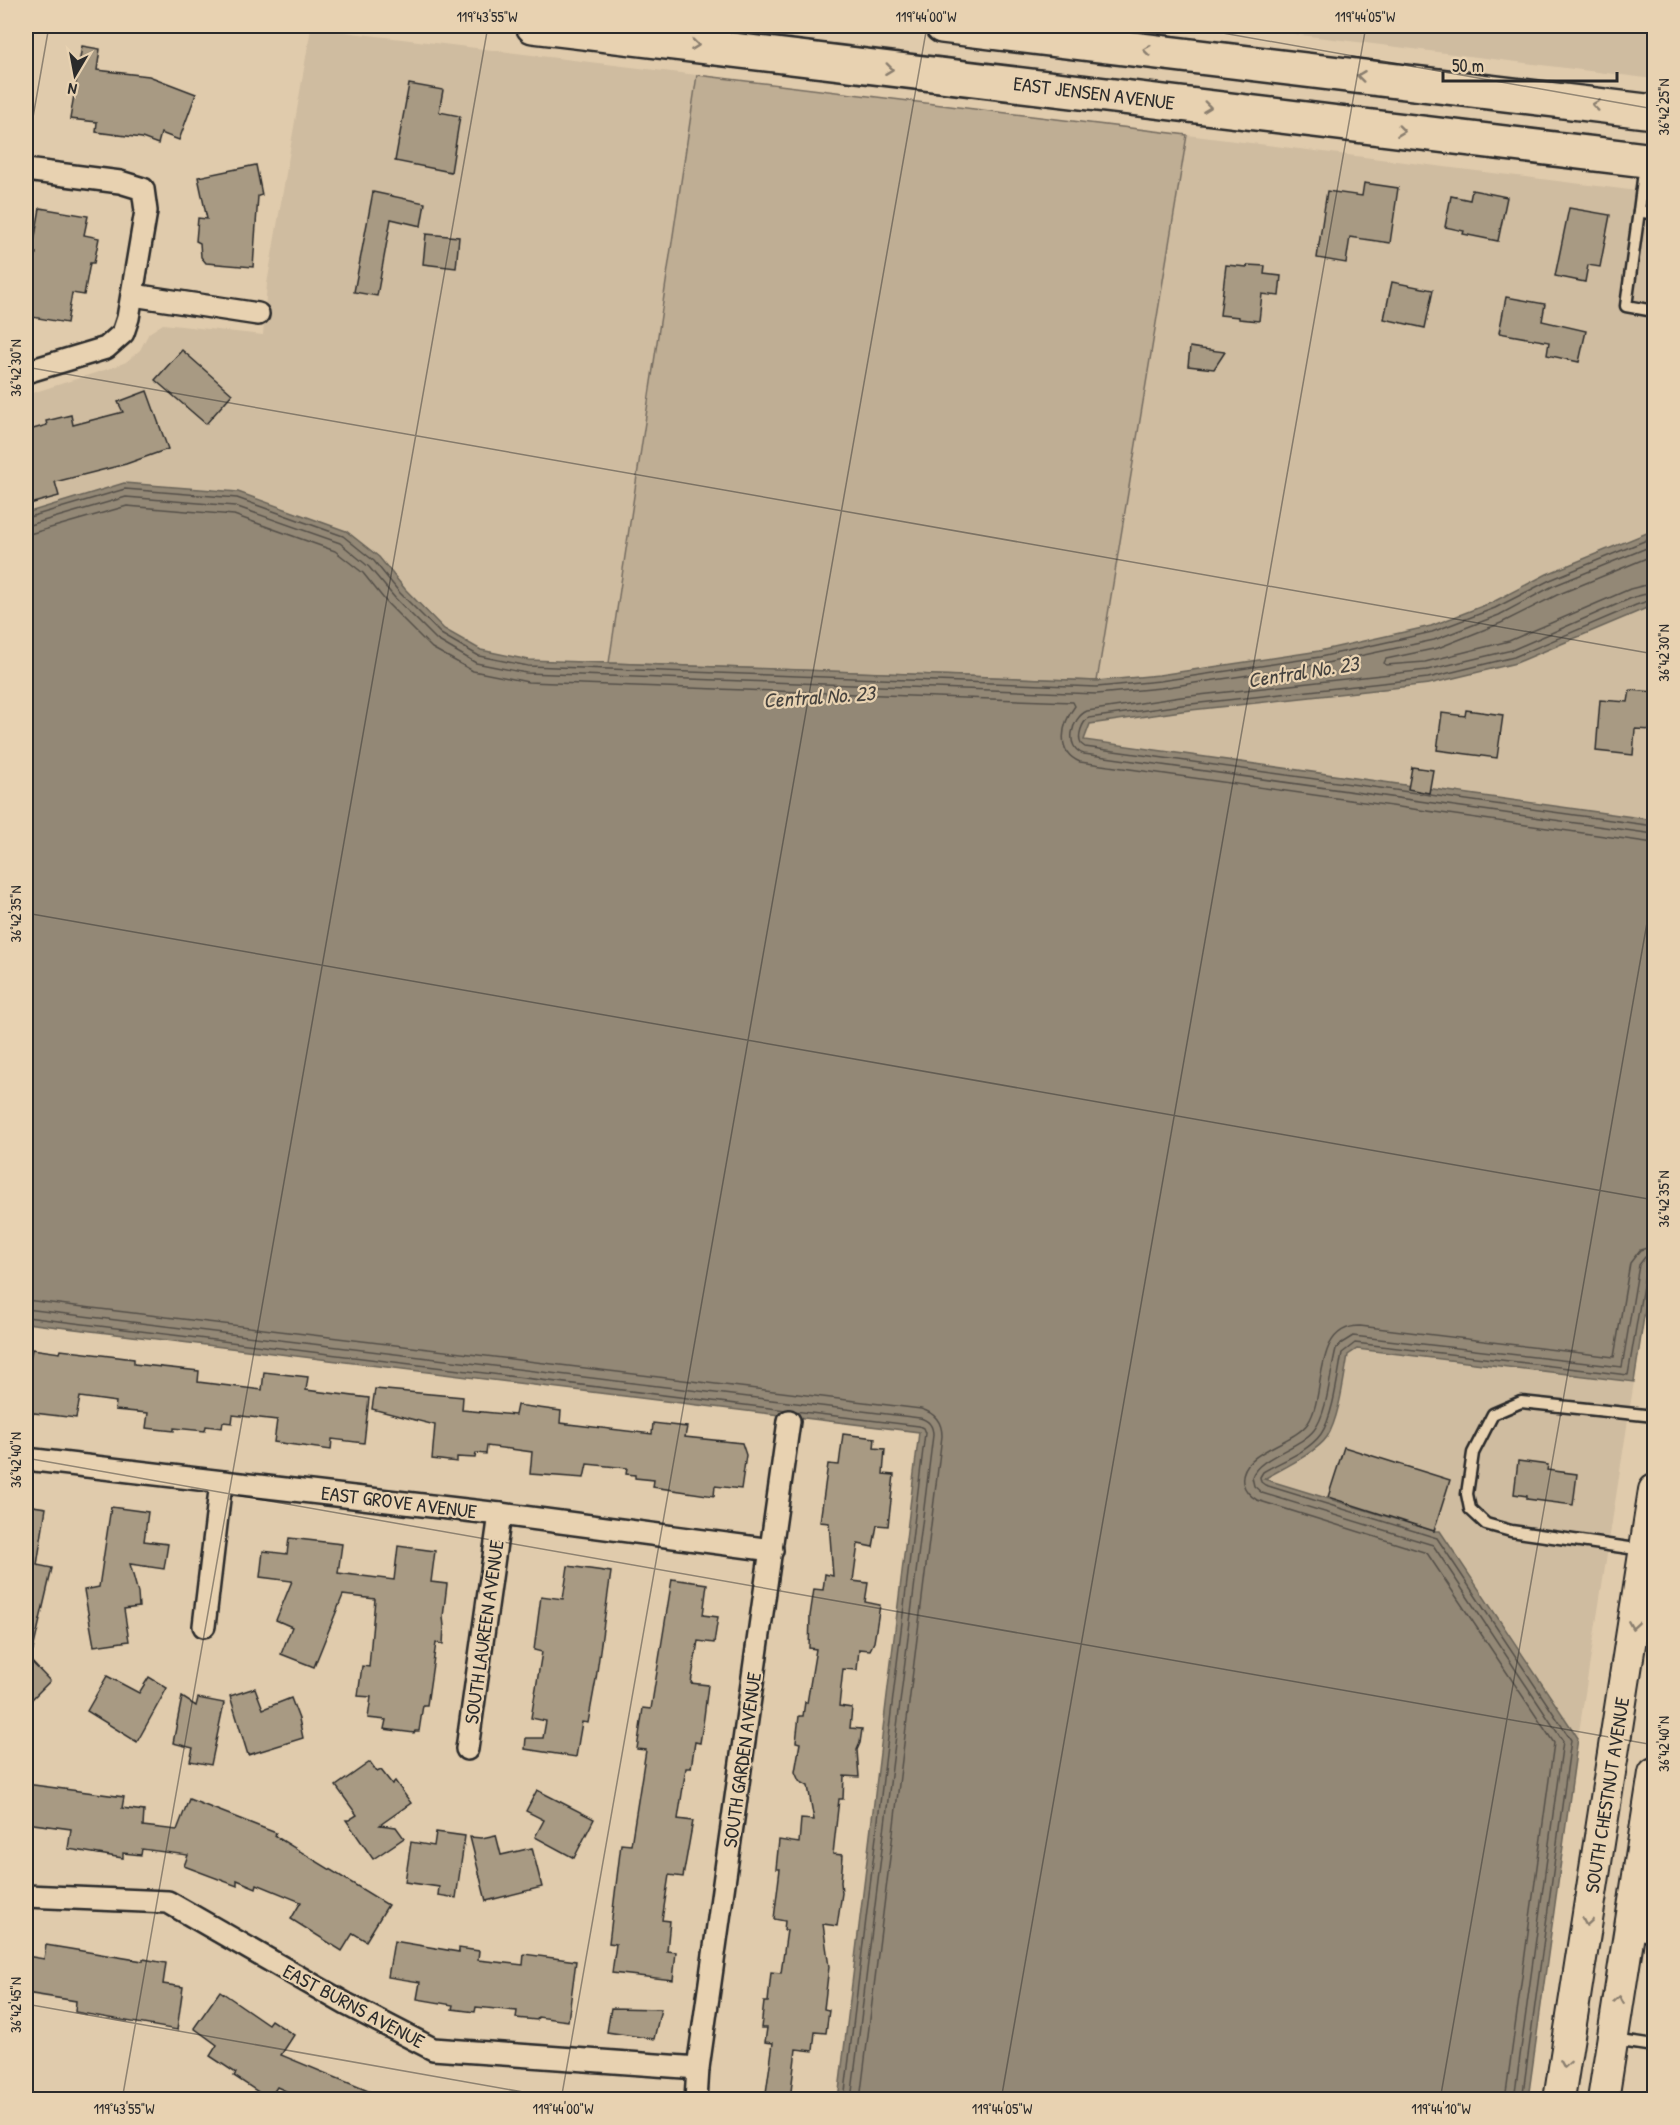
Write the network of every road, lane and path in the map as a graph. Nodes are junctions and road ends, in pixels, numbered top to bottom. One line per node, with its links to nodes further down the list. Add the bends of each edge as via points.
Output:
1 (533, 26): 5 (main road, EAST JENSEN AVENUE, one-way to 5)
2 (942, 26): 3 (main road)
3 (1038, 31): 4 (main road, one-way to 3)
4 (1654, 112)
5 (1650, 161): 7 (lane)
6 (26, 170): 9 (street, via 120,182 143,189 146,211)
7 (1639, 212): 8 (lane); 10 (lane, via 1626,306)
8 (1654, 214)
9 (133, 296): 11 (street); 12 (street, via 123,333 105,348)
10 (1654, 311)
11 (258, 314)
12 (26, 372)
13 (1654, 1416): 19 (lane, via 1521,1402 1493,1414 1473,1453 1467,1494 1470,1509 1486,1524 1511,1531)
14 (789, 1421): 20 (street, SOUTH GARDEN AVENUE)
15 (26, 1459): 16 (street, EAST GROVE AVENUE)
16 (221, 1482): 18 (street, EAST GROVE AVENUE); 21 (street)
17 (1654, 1490): 19 (main road, SOUTH CHESTNUT AVENUE)
18 (500, 1514): 20 (street, EAST GROVE AVENUE); 22 (street, SOUTH LAUREEN AVENUE)
19 (1649, 1535): 31 (main road, SOUTH CHESTNUT AVENUE, one-way to 31)
20 (772, 1550): 29 (street, SOUTH GARDEN AVENUE)
21 (204, 1626)
22 (467, 1749)
23 (1654, 1773): 24 (main road)
24 (1652, 1805): 26 (main road)
25 (26, 1896): 29 (street, EAST BURNS AVENUE, via 168,1902 433,2049)
26 (1642, 1934): 27 (main road, one-way to 26)
27 (1613, 2040): 28 (lane); 32 (main road)
28 (1654, 2046)
29 (698, 2068): 30 (street, SOUTH GARDEN AVENUE)
30 (696, 2100)
31 (1559, 2100)
32 (1604, 2100)

